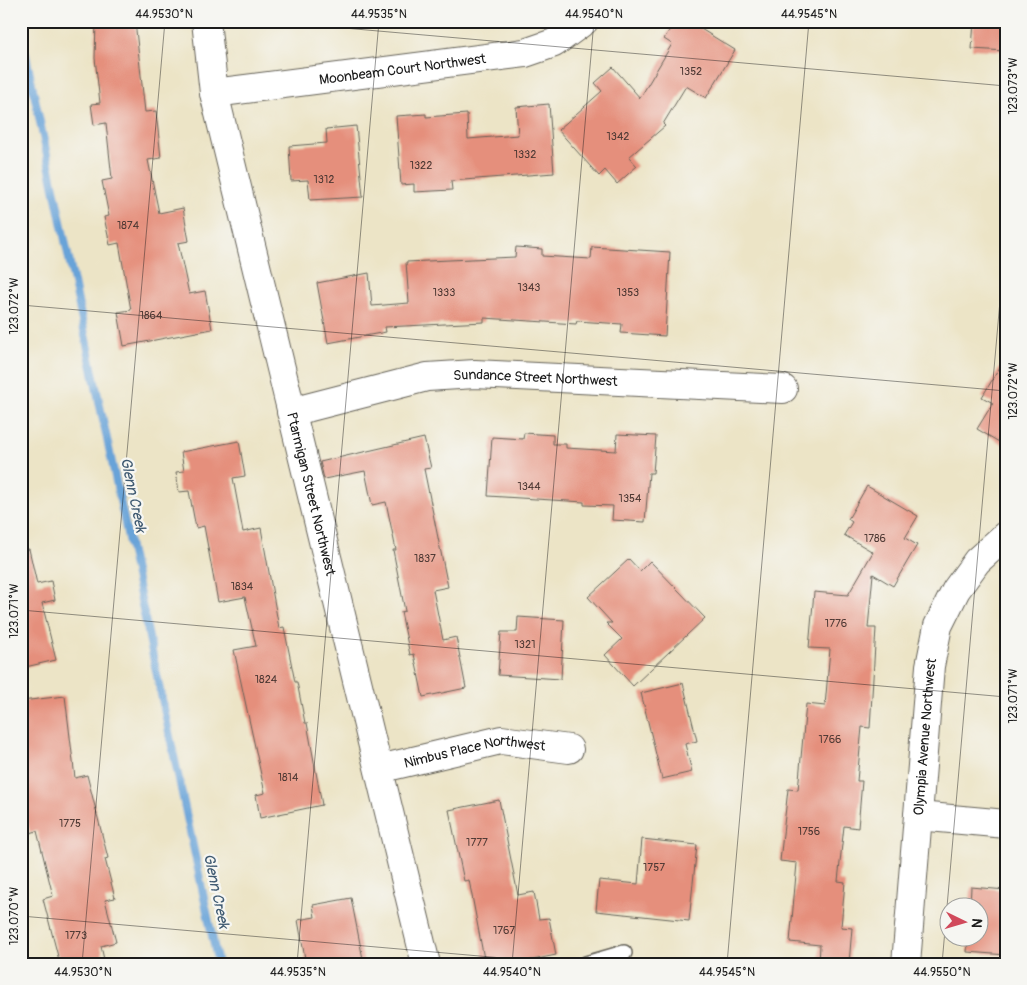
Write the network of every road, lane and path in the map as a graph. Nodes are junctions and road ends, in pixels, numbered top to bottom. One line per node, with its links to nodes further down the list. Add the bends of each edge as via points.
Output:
1 (206, 21): 3 (street, Ptarmigan Street Northwest)
2 (584, 21): 3 (street, Moonbeam Court Northwest, via 554,43 525,53)
3 (214, 92): 5 (street, Ptarmigan Street Northwest)
4 (783, 389): 5 (street, Sundance Street Northwest, via 474,374 427,377)
5 (291, 412): 8 (street, Ptarmigan Street Northwest)
6 (1006, 535): 9 (street, Olympia Avenue Northwest, via 977,561 956,590 938,626 930,666)
7 (569, 749): 8 (street, Nimbus Place Northwest, via 501,740)
8 (379, 769): 12 (street, Ptarmigan Street Northwest)
9 (918, 816): 10 (street); 14 (street, Olympia Avenue Northwest)
10 (1006, 824)
11 (624, 953): 13 (lane)
12 (426, 964)
13 (586, 964)
14 (906, 964)

